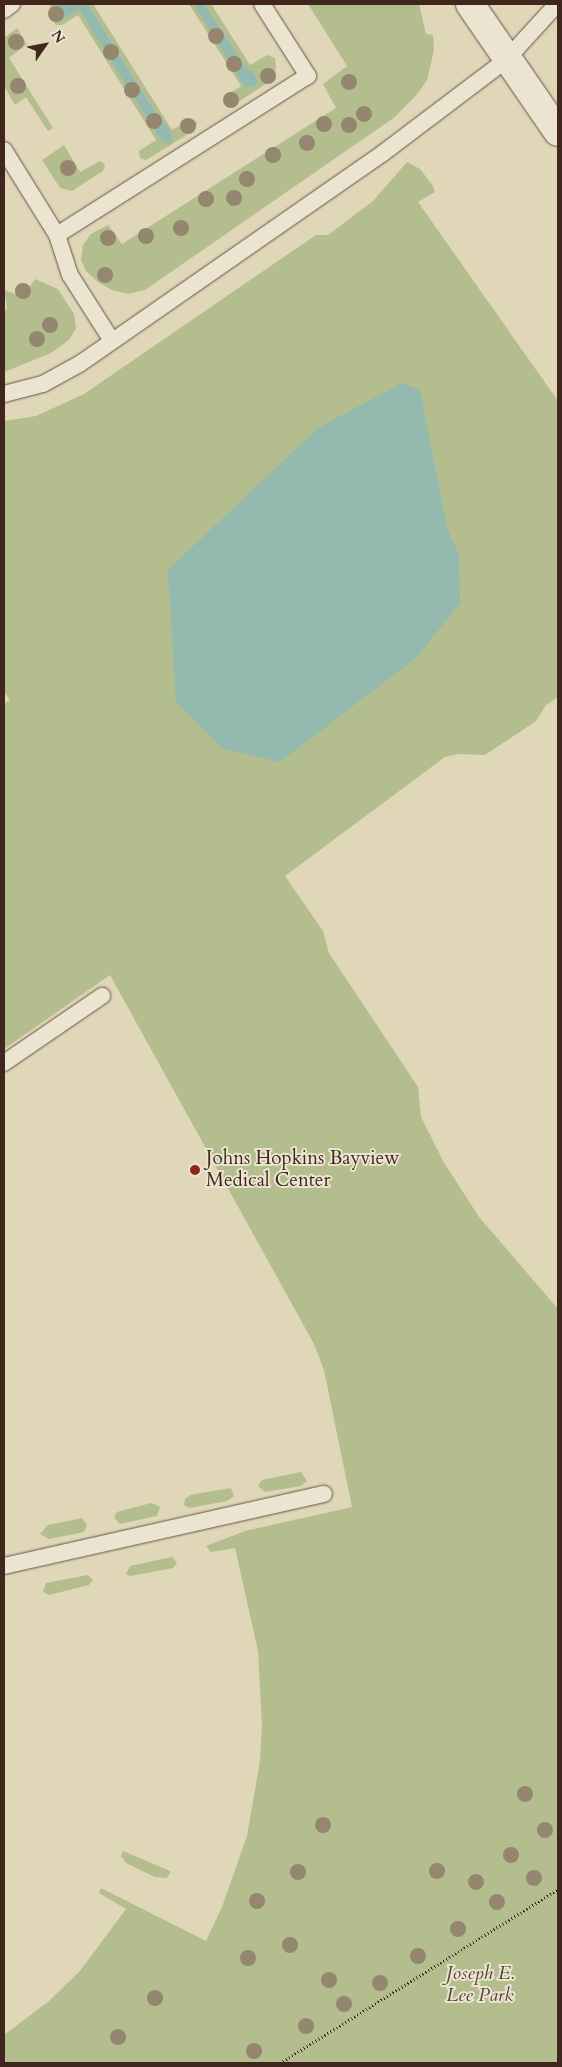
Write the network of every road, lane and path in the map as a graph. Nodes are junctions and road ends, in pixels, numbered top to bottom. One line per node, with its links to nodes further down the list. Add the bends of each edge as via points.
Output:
1 (12, 4): 5 (lane)
2 (262, 4): 9 (lane, via 308,76)
3 (470, 4): 6 (main road)
4 (557, 4): 6 (lane)
5 (4, 10)
6 (506, 60): 7 (main road); 10 (lane, via 383,152)
7 (558, 132)
8 (4, 150): 9 (lane)
9 (57, 235): 10 (lane, via 70,275)
10 (112, 341): 11 (lane, via 51,380)
11 (4, 394)
12 (102, 996): 13 (lane)
13 (4, 1063)
14 (324, 1494): 15 (lane)
15 (4, 1566)
16 (558, 1889): 17 (path)
17 (280, 2063)

